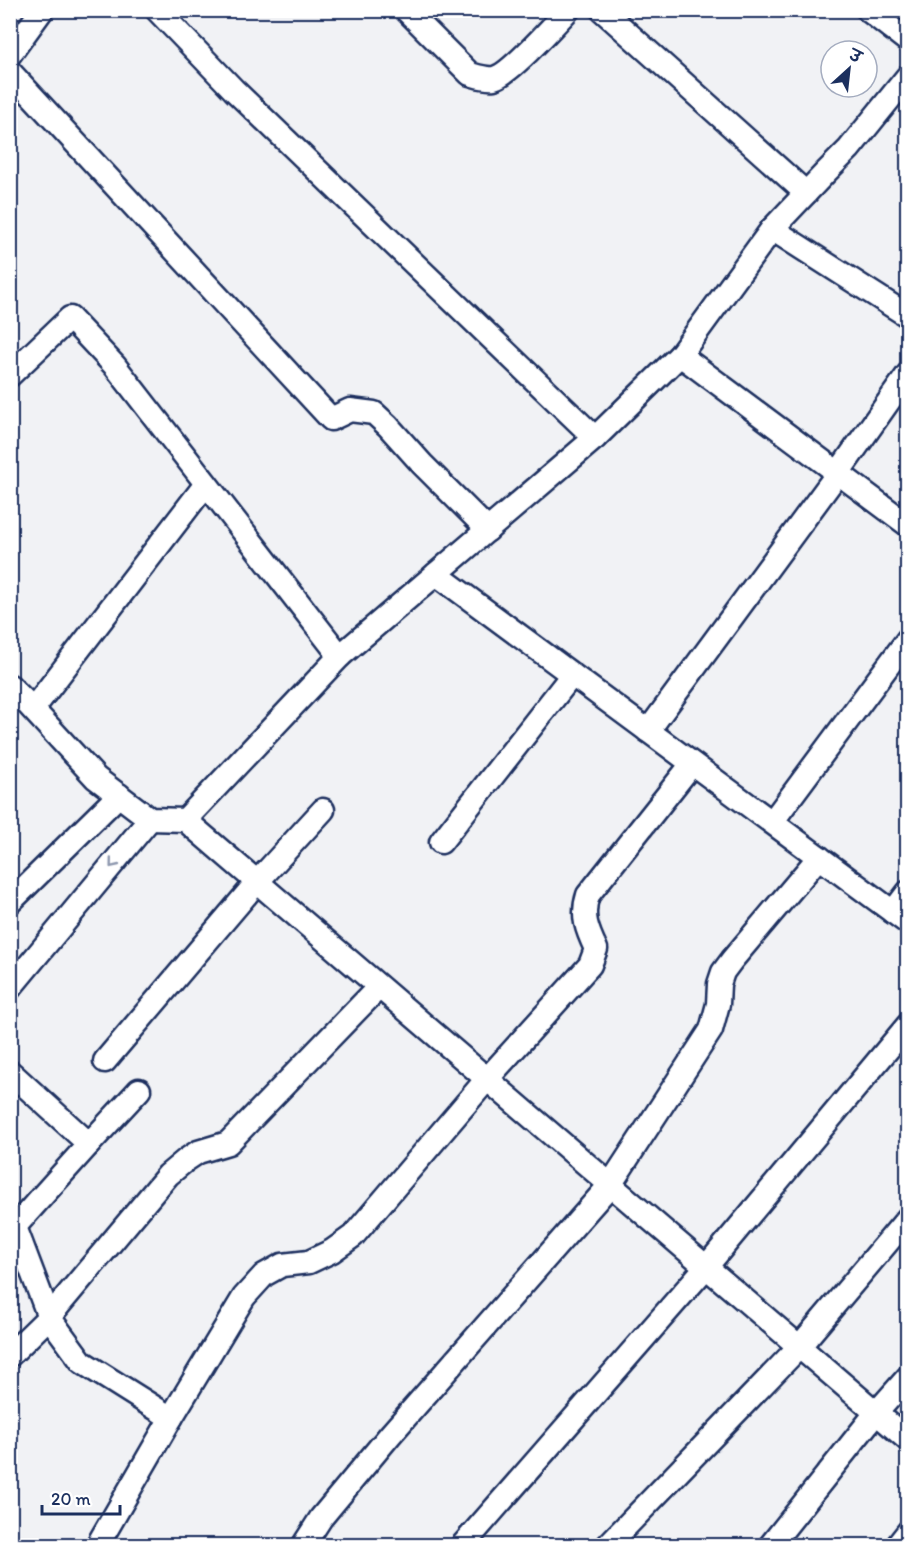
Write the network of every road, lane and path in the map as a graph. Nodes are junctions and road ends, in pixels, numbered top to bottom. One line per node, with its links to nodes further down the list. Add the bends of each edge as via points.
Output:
1 (42, 10): 8 (street)
2 (157, 10): 17 (street, via 234,90)
3 (406, 10): 4 (street, via 470,74 482,78 496,78 518,62)
4 (568, 10)
5 (602, 10): 11 (street)
6 (868, 10): 7 (street)
7 (908, 41)
8 (10, 54)
9 (10, 72): 21 (street, via 331,419 350,410 374,413)
10 (908, 76): 11 (street, via 849,149)
11 (806, 193): 12 (street)
12 (772, 229): 13 (street); 14 (street)
13 (908, 316)
14 (680, 355): 17 (street); 18 (street)
15 (908, 374): 18 (street)
16 (10, 375): 19 (street, via 70,318 115,366)
17 (594, 438): 21 (street)
18 (838, 473): 20 (street); 28 (street)
19 (206, 484): 24 (street); 27 (street)
20 (908, 525)
21 (488, 530): 22 (street)
22 (436, 574): 24 (street); 25 (street)
23 (908, 639): 34 (street)
24 (340, 656): 33 (street)
25 (572, 675): 28 (street); 35 (street)
26 (10, 686): 27 (street)
27 (33, 710): 30 (street, via 96,778)
28 (648, 731): 29 (street)
29 (692, 764): 34 (street); 46 (street, via 588,895 584,908 588,933 596,949 590,965)
30 (119, 795): 32 (street); 39 (street)
31 (323, 810): 37 (street)
32 (150, 819): 33 (street); 42 (street, one-way to 42)
33 (185, 820): 37 (street)
34 (772, 822): 36 (street)
35 (441, 842)
36 (819, 857): 40 (street); 49 (street, via 723,972 711,1030)
37 (257, 882): 41 (street); 44 (street)
38 (908, 892): 40 (street)
39 (10, 902)
40 (900, 917)
41 (379, 987): 46 (street); 53 (street, via 228,1143 198,1152 168,1175)
42 (10, 988)
43 (908, 1025): 52 (street)
44 (105, 1061)
45 (10, 1072): 48 (street)
46 (487, 1079): 49 (street); 58 (street, via 353,1236 309,1262 282,1265 250,1289)
47 (139, 1090): 48 (street)
48 (88, 1144): 51 (street)
49 (610, 1185): 52 (street); 62 (street, via 390,1435)
50 (908, 1218): 54 (street)
51 (13, 1229): 53 (street)
52 (706, 1267): 54 (street); 63 (street)
53 (49, 1317): 55 (street); 58 (street, via 82,1362)
54 (799, 1347): 57 (street); 64 (street)
55 (10, 1355)
56 (908, 1377): 57 (street)
57 (876, 1413): 59 (street); 65 (street)
58 (171, 1418): 61 (street)
59 (908, 1440)
60 (908, 1532): 66 (street)
61 (97, 1545)
62 (303, 1545)
63 (462, 1545)
64 (607, 1545)
65 (770, 1545)
66 (897, 1545)

